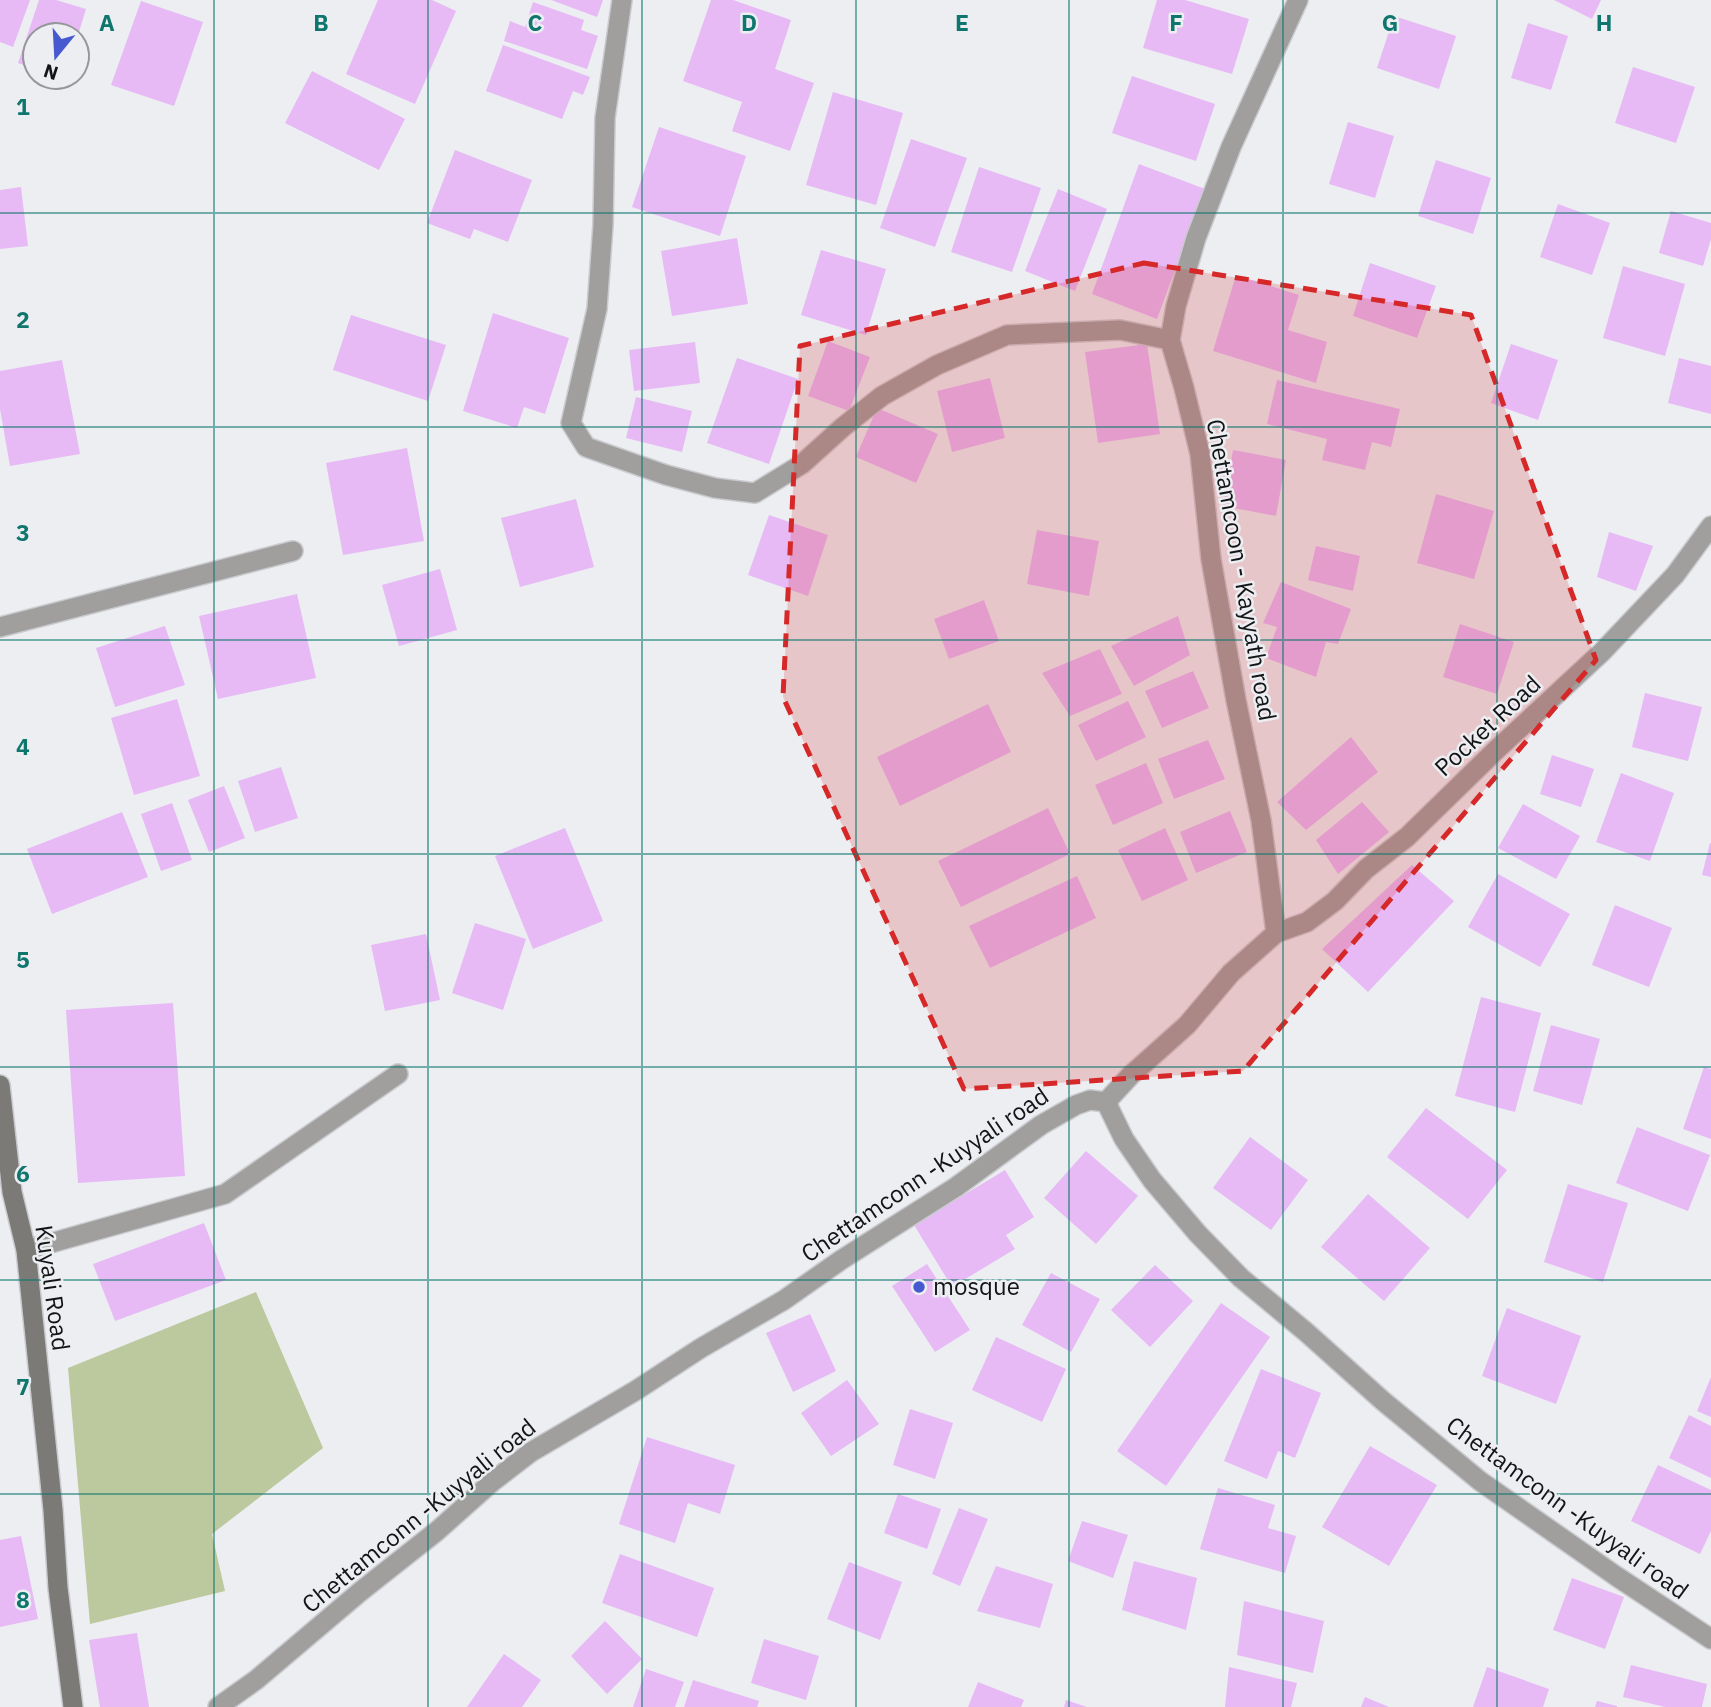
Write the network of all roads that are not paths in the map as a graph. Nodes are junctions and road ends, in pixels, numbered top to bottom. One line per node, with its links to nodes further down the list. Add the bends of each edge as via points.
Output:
1 (622, 0): 3 (street, via 605,118 597,309 571,423 586,447 666,475 755,493 802,464 882,396 937,365 1007,335 1120,330)
2 (1298, 0): 3 (street, Chettamcoon - Kayyath road, via 1231,147 1196,238)
3 (1170, 340): 7 (street, Chettamcoon - Kayyath road, via 1200,454 1211,559 1261,820)
4 (1711, 526): 7 (street, Pocket Road, via 1675,575 1602,652 1406,837 1317,915)
5 (293, 551): 6 (street)
6 (0, 627)
7 (1276, 933): 10 (street)
8 (398, 1074): 11 (street, via 225,1194)
9 (0, 1085): 11 (main road, Kuyali Road, via 12,1192)
10 (1106, 1102): 12 (street, Chettamconn -Kuyyali road, via 1152,1180 1241,1278 1480,1481); 14 (street, Chettamconn -Kuyyali road, via 1090,1100 1041,1125 784,1300 531,1452)
11 (26, 1250): 13 (main road, Kuyali Road)
12 (1711, 1639)
13 (73, 1707)
14 (218, 1707)

